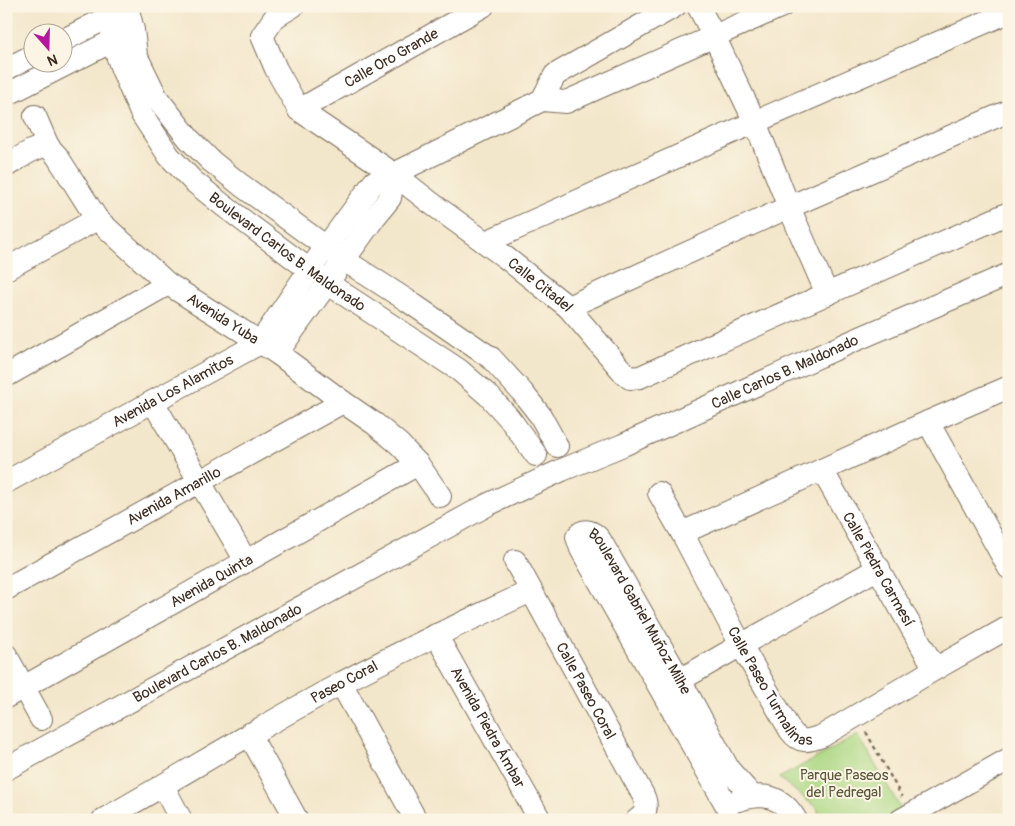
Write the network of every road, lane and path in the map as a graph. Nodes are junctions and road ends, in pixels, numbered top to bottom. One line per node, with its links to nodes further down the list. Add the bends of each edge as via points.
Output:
1 (293, 6): 15 (street, Calle Citadel, via 276,17 262,36)
2 (483, 6): 15 (street, Calle Oro Grande)
3 (675, 6): 14 (street, via 555,76)
4 (698, 6): 8 (street)
5 (782, 6): 8 (street)
6 (1009, 12): 18 (street)
7 (123, 14): 9 (street); 10 (street, Boulevard Carlos B. Maldonado); 26 (street, Boulevard Carlos B. Maldonado, via 136,55 157,98 189,139 241,185)
8 (714, 36): 14 (street, via 566,102); 18 (street)
9 (72, 37)
10 (112, 41): 13 (street); 28 (street, Boulevard Carlos B. Maldonado, via 141,113 169,156 224,206)
11 (22, 61): 12 (street)
12 (6, 69)
13 (6, 95)
14 (542, 100): 21 (street)
15 (299, 110): 21 (street, Calle Citadel)
16 (1009, 111): 22 (street)
17 (35, 116): 19 (street, Avenida Yuba)
18 (755, 122): 22 (street); 25 (street)
19 (48, 146): 20 (street); 24 (street, Avenida Yuba)
20 (6, 166)
21 (394, 174): 25 (street, Calle Citadel); 26 (street, via 390,198 374,218)
22 (789, 207): 32 (street); 33 (street)
23 (1009, 213): 32 (street)
24 (97, 219): 27 (street); 31 (street, Avenida Yuba)
25 (486, 242): 33 (street, Calle Citadel)
26 (335, 253): 28 (street, Avenida Los Alamitos); 30 (street, Avenida Los Alamitos); 40 (street, Boulevard Carlos B. Maldonado, via 491,358 522,392)
27 (6, 269)
28 (310, 269): 30 (street, Boulevard Carlos B. Maldonado); 34 (street, Avenida Los Alamitos)
29 (1009, 274): 43 (street, Calle Carlos B. Maldonado)
30 (327, 283): 34 (street, Avenida Los Alamitos); 41 (street, Boulevard Carlos B. Maldonado, via 459,370 510,418)
31 (168, 284): 34 (street, Avenida Yuba); 35 (street)
32 (827, 294): 33 (street, Calle Citadel, via 640,377 630,378)
33 (568, 307)
34 (268, 348): 37 (street, Avenida Los Alamitos); 38 (street, Avenida Yuba)
35 (6, 376)
36 (1009, 387): 39 (street)
37 (153, 402): 45 (street); 46 (street, Avenida Los Alamitos)
38 (343, 402): 42 (street, Avenida Yuba, via 381,429); 45 (street, Avenida Amarillo)
39 (928, 422): 44 (street); 53 (street)
40 (558, 446)
41 (536, 455)
42 (418, 464): 48 (street, Avenida Yuba); 50 (street, Avenida Quinta)
43 (562, 470): 68 (street, Boulevard Carlos B. Maldonado, via 489,504)
44 (822, 470): 49 (street); 52 (street, Calle Piedra Carmesí)
45 (200, 481): 50 (street); 54 (street, Avenida Amarillo)
46 (6, 482)
47 (660, 493): 49 (street, Calle Paseo Turmalinas)
48 (440, 496)
49 (682, 533): 58 (street, Calle Paseo Turmalinas)
50 (246, 561): 63 (street, Avenida Quinta)
51 (514, 561): 55 (street, Calle Paseo Coral)
52 (879, 568): 58 (street); 60 (street, Calle Piedra Carmesí)
53 (1009, 568)
54 (6, 589)
55 (531, 591): 57 (street, Paseo Coral); 78 (street, Calle Paseo Coral, via 643,795 646,809)
56 (1009, 627): 60 (street, Calle Paseo Turmalinas)
57 (436, 635): 61 (street, Paseo Coral); 77 (street, Avenida Piedra Ámbar)
58 (741, 646): 62 (street); 64 (street, Calle Paseo Turmalinas, via 795,737 812,739 822,736)
59 (6, 655): 63 (street)
60 (935, 668): 64 (street, Calle Paseo Turmalinas)
61 (341, 683): 66 (street, Paseo Coral); 76 (street)
62 (671, 686): 62 (street, Boulevard Gabriel Muñoz Milhe, via 600,540 592,532 584,531 577,537 581,549); 70 (street, Boulevard Gabriel Muñoz Milhe, via 729,770); 71 (street, Boulevard Gabriel Muñoz Milhe)
63 (15, 692): 65 (street)
64 (857, 715): 72 (path)
65 (41, 719)
66 (249, 734): 69 (street, Paseo Coral); 75 (street)
67 (1009, 758): 72 (street)
68 (6, 769)
69 (162, 786): 73 (street, Paseo Coral); 74 (street)
70 (752, 796): 71 (street, via 739,800); 79 (street, via 767,796 780,801)
71 (724, 814)
72 (906, 817)
73 (103, 820)
74 (181, 820)
75 (297, 820)
76 (416, 820)
77 (540, 820)
78 (636, 820)
79 (796, 820)

